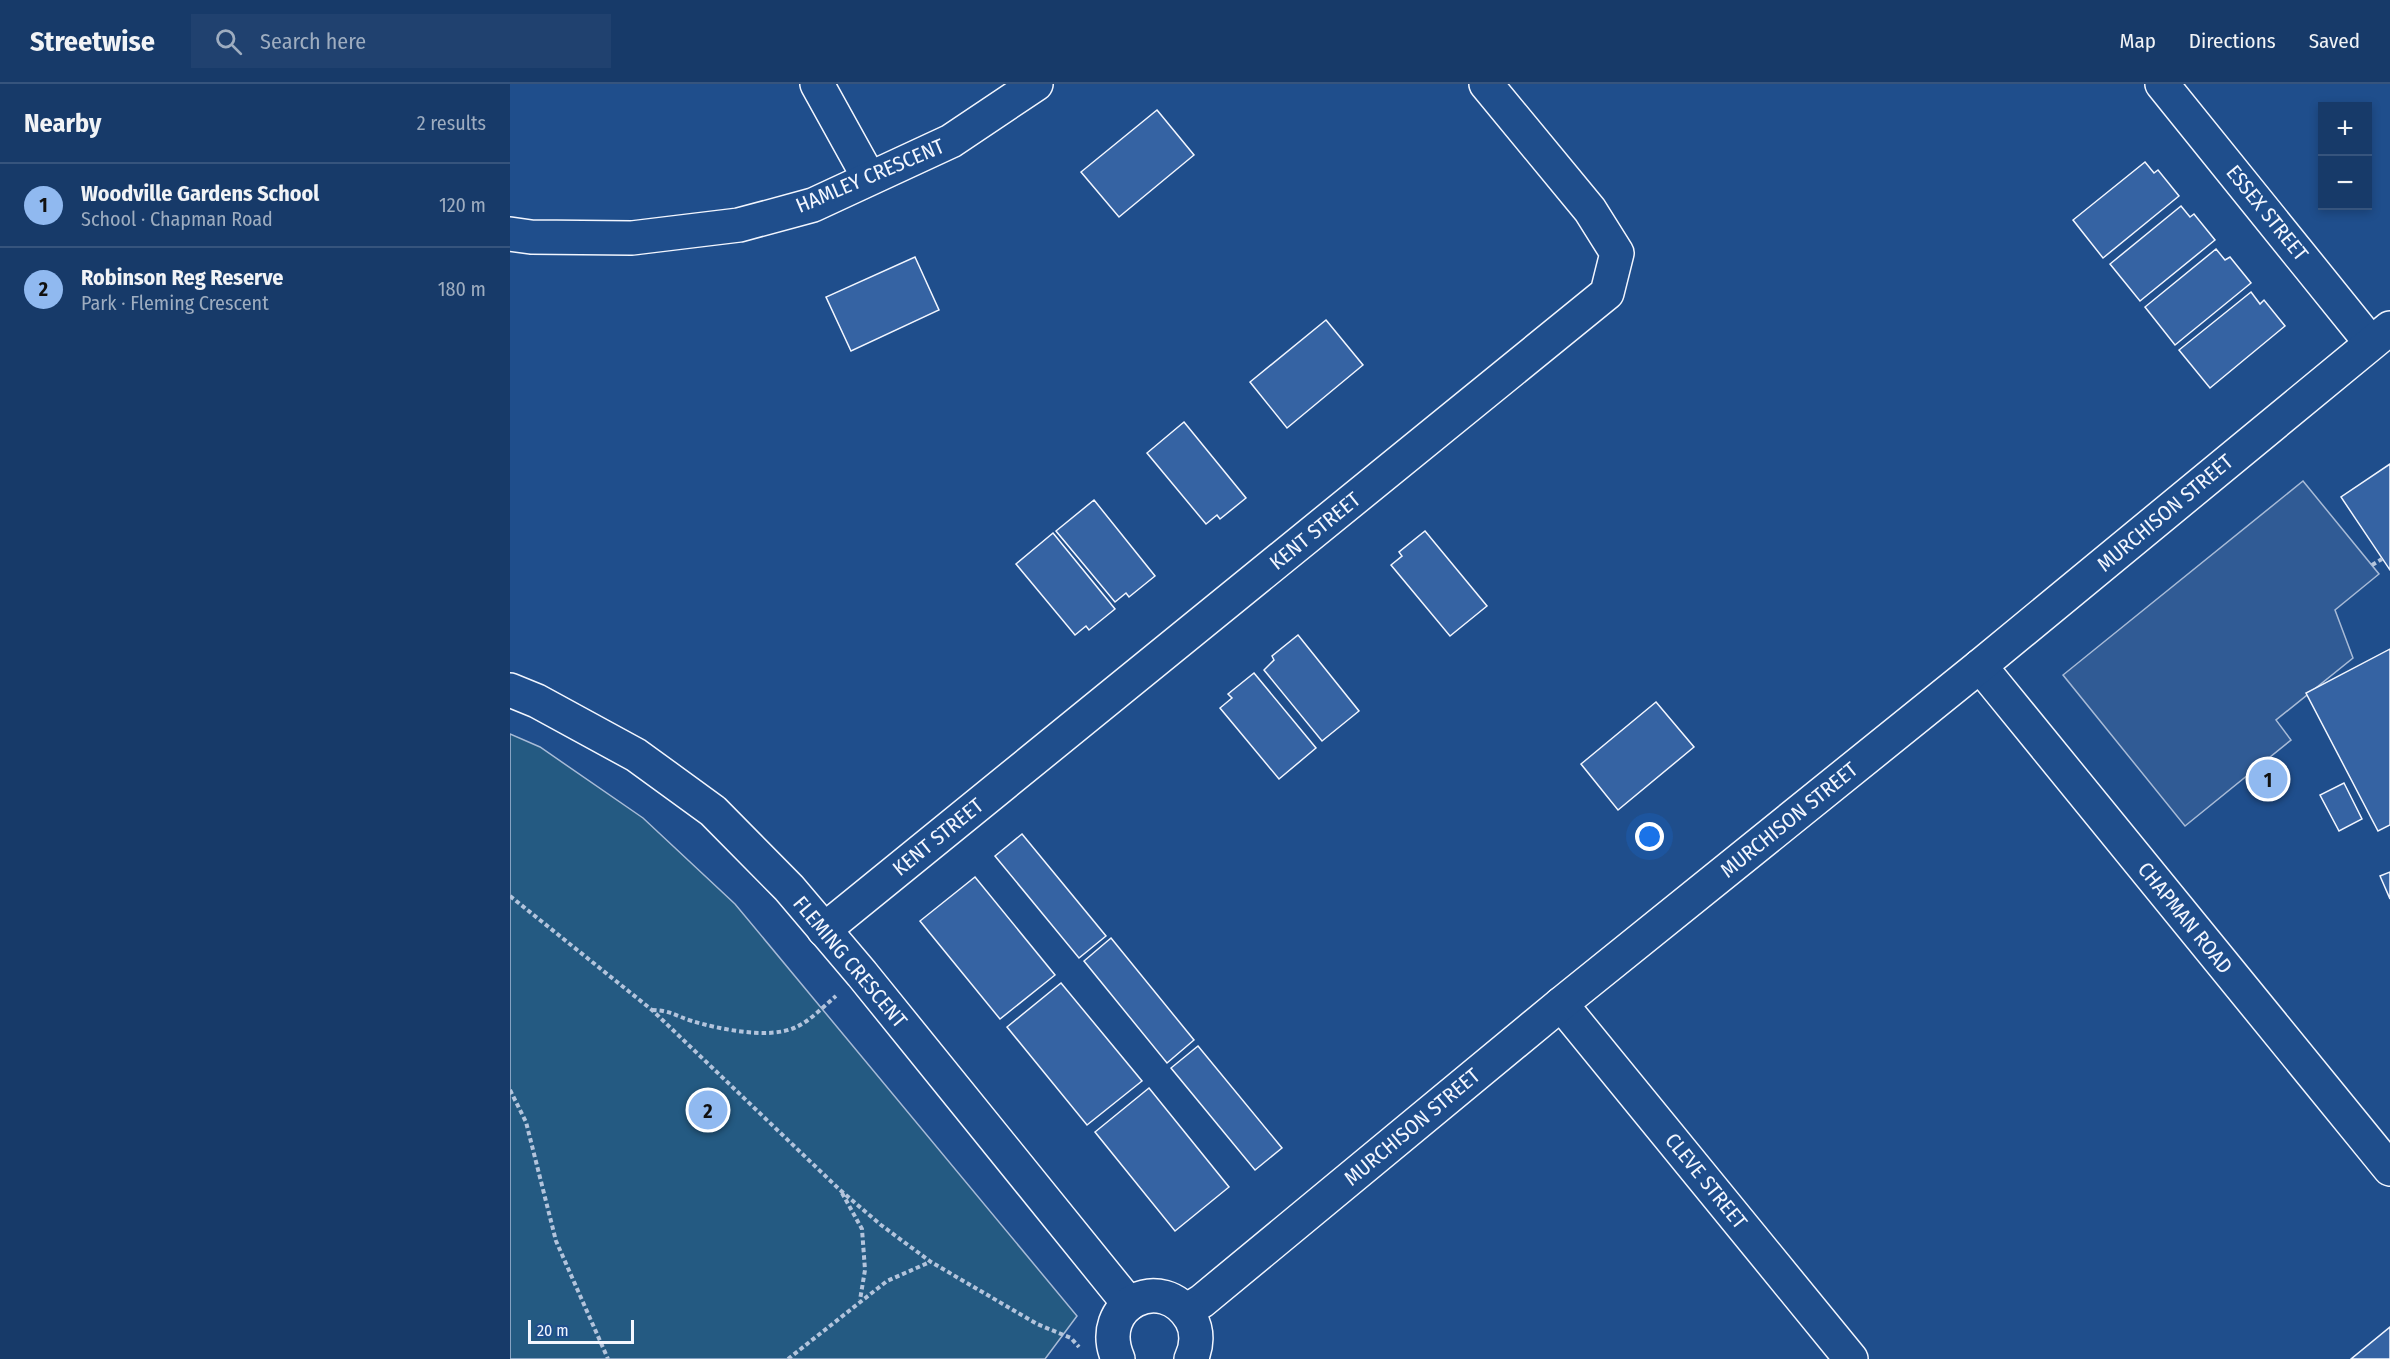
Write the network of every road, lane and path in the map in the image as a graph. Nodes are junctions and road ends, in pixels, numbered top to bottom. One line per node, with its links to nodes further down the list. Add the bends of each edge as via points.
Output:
1 (818, 84): 5 (street)
2 (1036, 84): 5 (street, HAMLEY CRESCENT, via 951,141)
3 (1486, 84): 13 (street, KENT STREET, via 1590,210 1617,253 1607,293)
4 (2162, 84): 7 (street, ESSEX STREET)
5 (869, 178): 6 (street, HAMLEY CRESCENT, via 813,205 739,225 632,238)
6 (510, 234)
7 (2381, 335): 10 (street, MURCHISON STREET)
8 (2382, 558): 9 (path)
9 (2372, 565)
10 (1980, 666): 15 (street, MURCHISON STREET); 18 (street, CHAPMAN ROAD)
11 (510, 690): 13 (street, FLEMING CRESCENT, via 636,755 712,811 789,888)
12 (510, 896): 16 (path)
13 (824, 930): 14 (street, FLEMING CRESCENT)
14 (862, 974): 16 (path, via 798,1026 782,1033 760,1034 691,1021 666,1010); 22 (street, FLEMING CRESCENT)
15 (1561, 1004): 23 (street, MURCHISON STREET); 29 (street, CLEVE STREET)
16 (652, 1010): 19 (path)
17 (510, 1090): 25 (path, via 526,1122 556,1241)
18 (2390, 1169)
19 (840, 1190): 20 (path); 21 (path, via 862,1229 865,1270)
20 (931, 1262): 21 (path, via 887,1281); 24 (path, via 1037,1324 1071,1338)
21 (860, 1300): 26 (path)
22 (1129, 1304): 23 (street, via 1143,1297 1158,1296); 27 (street, via 1112,1332)
23 (1186, 1311): 28 (street, via 1195,1326 1196,1345)
24 (1083, 1352)
25 (608, 1359)
26 (788, 1359)
27 (1118, 1359)
28 (1191, 1359)
29 (1851, 1359)

